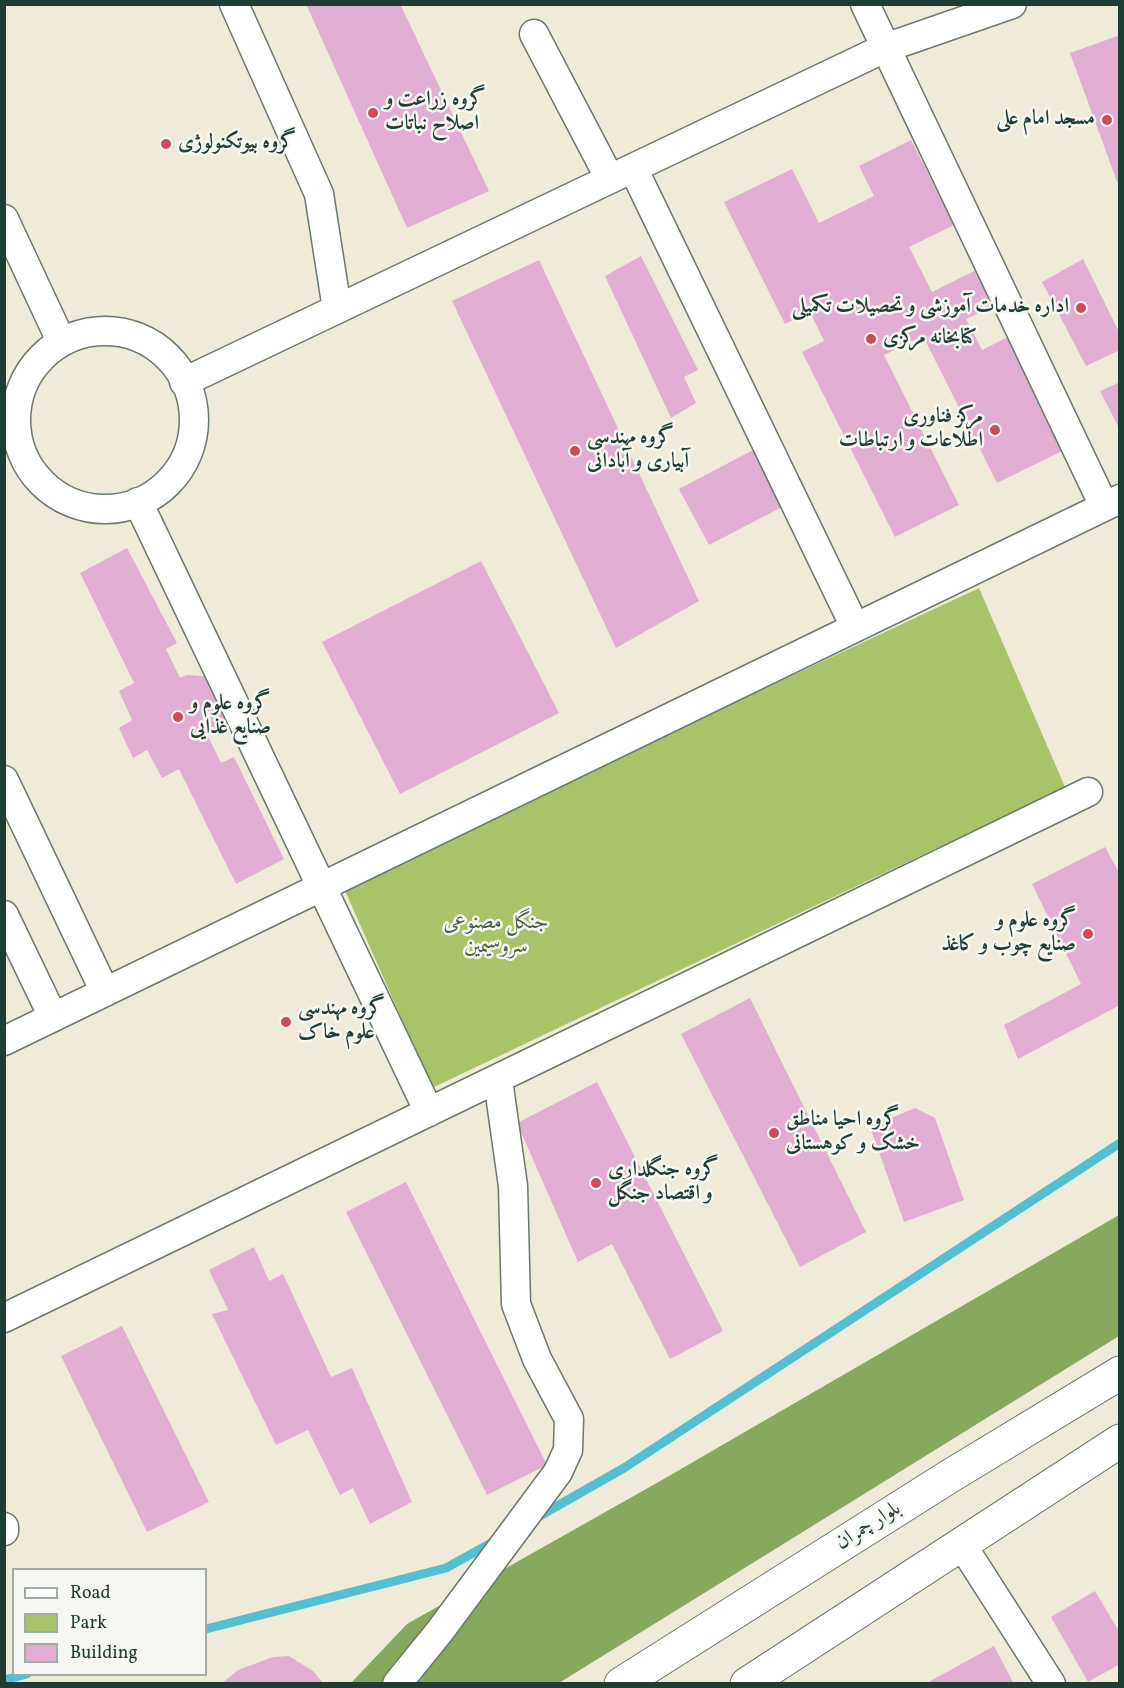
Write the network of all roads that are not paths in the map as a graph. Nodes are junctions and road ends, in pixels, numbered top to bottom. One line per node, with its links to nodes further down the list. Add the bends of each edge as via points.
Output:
1 (234, 4): 8 (street, via 319,194)
2 (865, 4): 5 (street)
3 (1012, 4): 5 (street)
4 (534, 34): 6 (street)
5 (885, 48): 6 (street); 13 (street)
6 (621, 173): 8 (street); 14 (street)
7 (4, 219): 9 (street)
8 (337, 309): 10 (street)
9 (61, 341): 10 (street, via 99,330 139,337 172,360); 11 (street, via 31,368 16,405)
10 (184, 382): 12 (street, via 191,395 193,435 178,472 148,499)
11 (15, 461): 12 (street, via 70,503 110,510)
12 (138, 502): 17 (street)
13 (1112, 503): 14 (street)
14 (855, 627): 17 (street)
15 (4, 780): 19 (street)
16 (1088, 792): 22 (street)
17 (320, 887): 19 (street); 23 (street)
18 (4, 915): 20 (street)
19 (105, 992): 20 (street)
20 (53, 1017): 21 (street)
21 (4, 1041)
22 (498, 1080): 23 (street); 28 (street, via 513,1186 516,1304 537,1359 569,1419 568,1450 551,1482)
23 (429, 1112): 24 (street)
24 (4, 1318)
25 (1119, 1373): 29 (main road, بلوار چمران)
26 (1119, 1441): 27 (main road)
27 (962, 1545): 30 (main road); 31 (street)
28 (397, 1683)
29 (621, 1683)
30 (747, 1683)
31 (1051, 1683)

